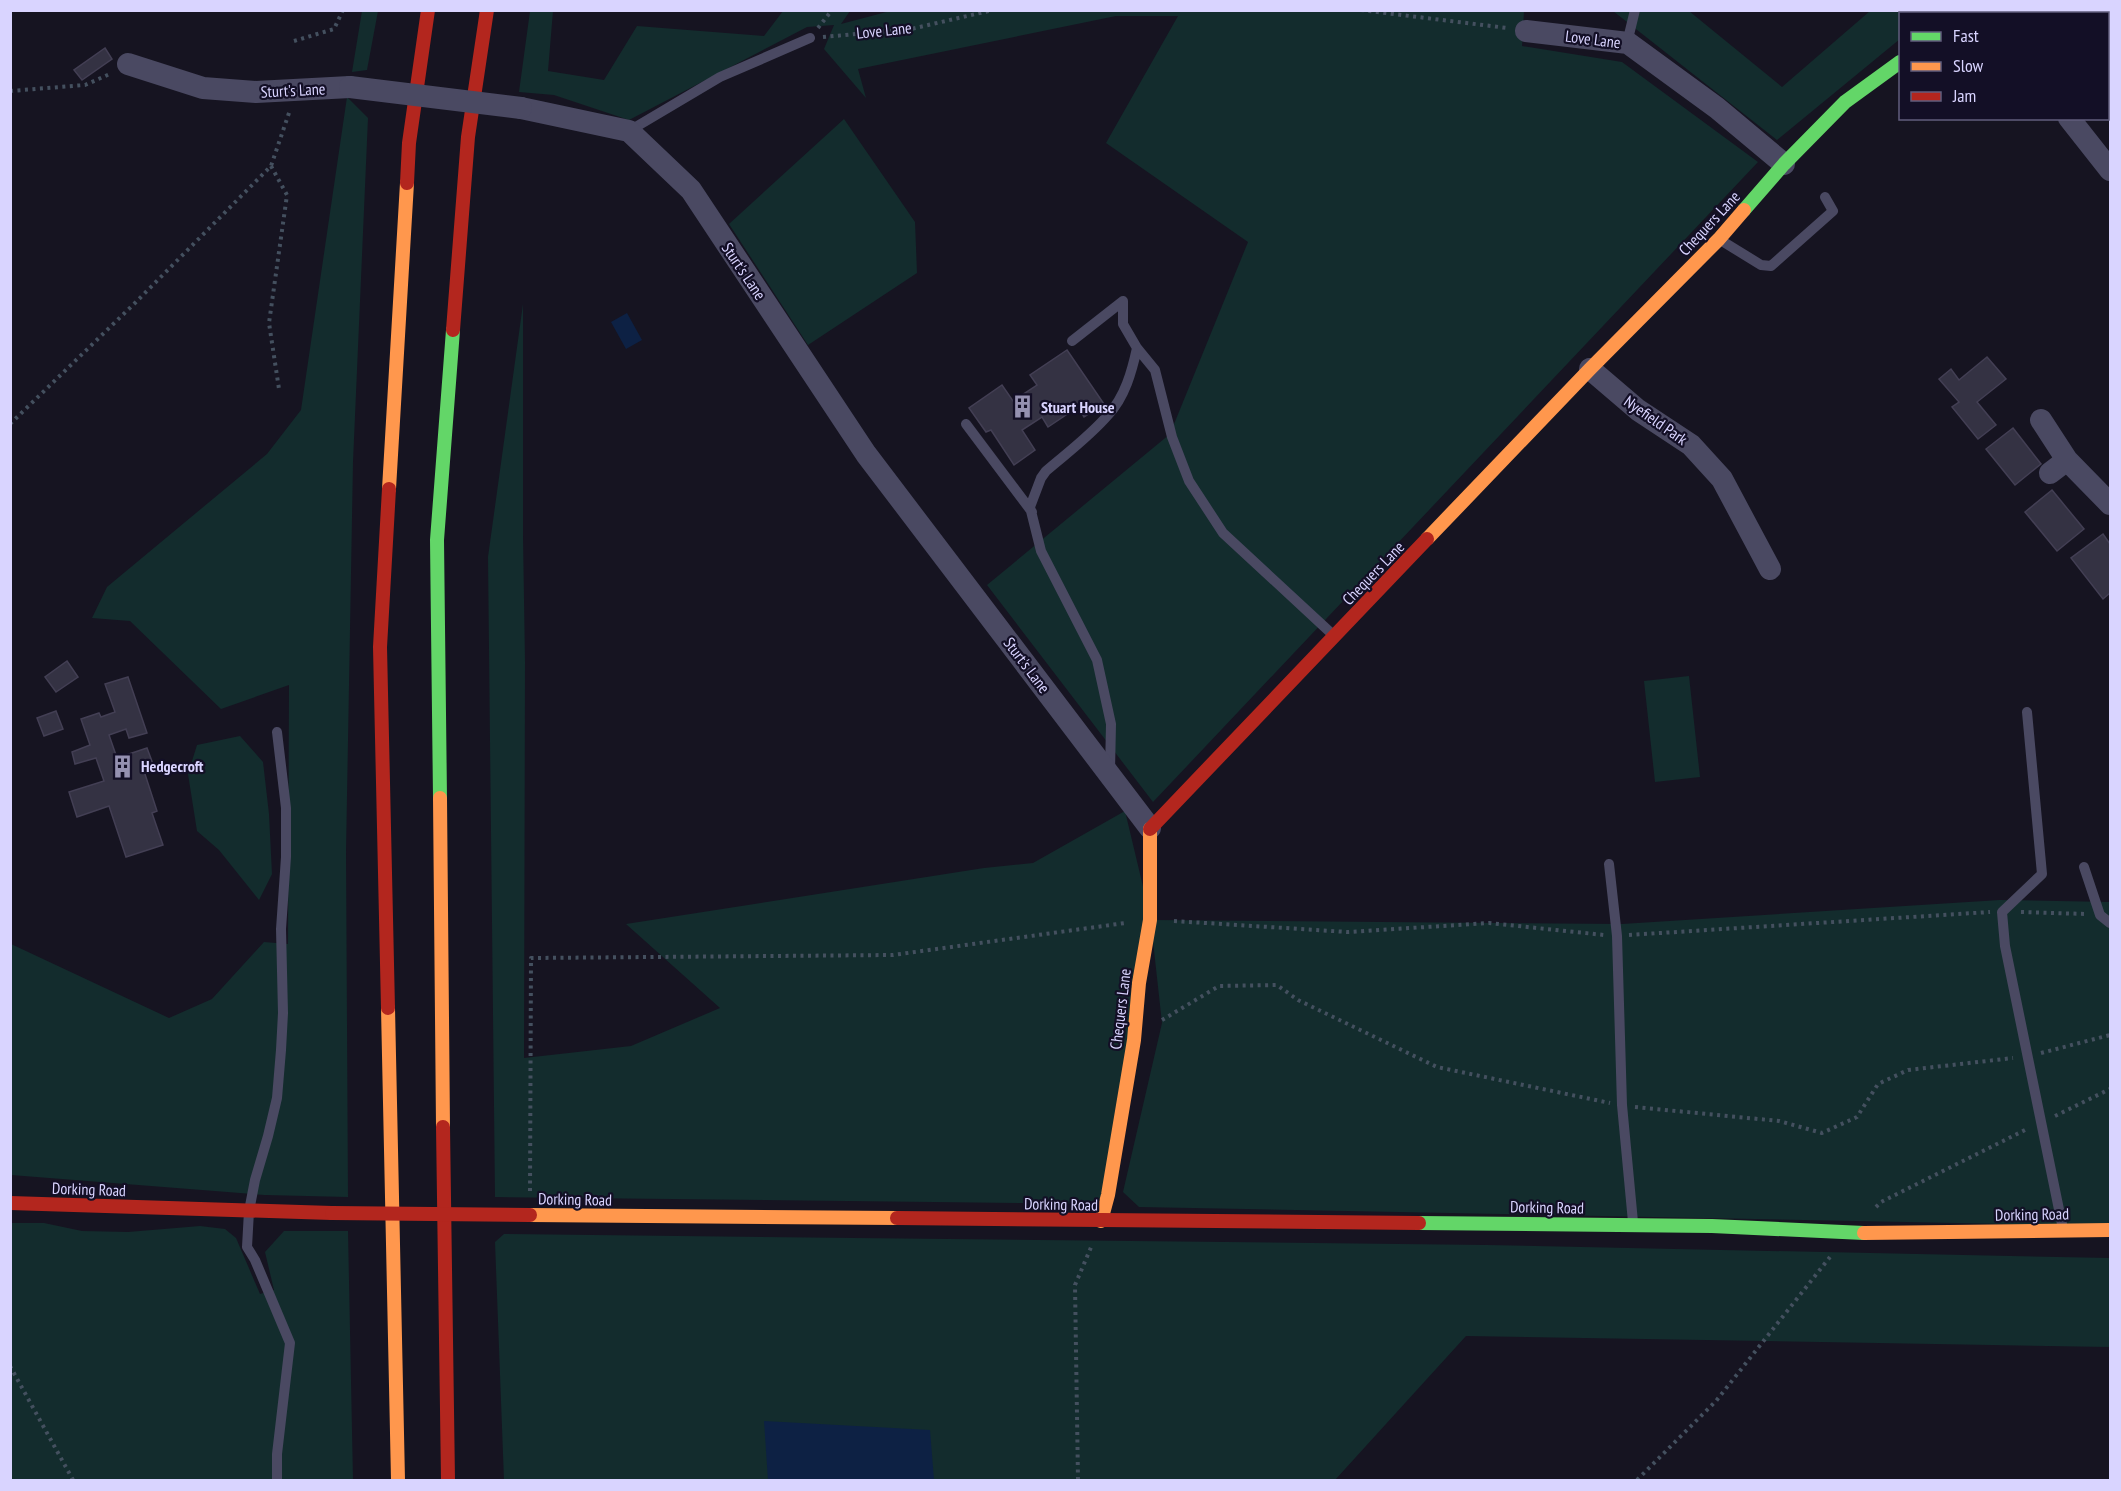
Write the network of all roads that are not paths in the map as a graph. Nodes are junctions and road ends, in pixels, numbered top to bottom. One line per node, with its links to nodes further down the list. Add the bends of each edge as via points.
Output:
1 (428, 10): 38 (main road, via 409,143 380,647)
2 (487, 10): 39 (main road, via 468,136 437,540)
3 (1635, 10): 6 (lane)
4 (1526, 31): 6 (street, Love Lane)
5 (810, 38): 10 (lane, via 720,77)
6 (1627, 43): 11 (street, Love Lane, via 1717,108)
7 (1899, 63): 11 (main road, Chequers Lane, via 1845,102)
8 (128, 64): 10 (street, Sturt's Lane, bridge, via 203,88 256,92 350,87 520,108)
9 (2071, 120): 12 (street)
10 (629, 131): 26 (street, Sturt's Lane, via 690,190 866,454)
11 (1784, 164): 14 (main road, Chequers Lane)
12 (2110, 170)
13 (1825, 197): 14 (lane, via 1833,211 1771,266 1761,265)
14 (1719, 239): 17 (main road, Chequers Lane)
15 (1072, 341): 16 (lane, via 1123,301 1123,324)
16 (1137, 348): 21 (lane, via 1131,373 1110,414 1046,471 1030,507); 23 (lane, via 1155,370 1172,437 1189,481 1223,533)
17 (1590, 369): 22 (street, Nyefield Park, via 1638,410 1691,445 1722,478); 23 (main road, Chequers Lane)
18 (2041, 420): 20 (street, via 2059,467)
19 (966, 424): 21 (lane)
20 (2110, 504)
21 (1032, 512): 26 (lane, via 1041,551 1097,660 1111,724)
22 (1770, 569)
23 (1335, 636): 27 (main road, Chequers Lane)
24 (2027, 712): 35 (lane, via 2042,874 2002,912 2005,946)
25 (277, 732): 32 (lane, via 286,808 282,1040 277,1098)
26 (1110, 774): 27 (street, Sturt's Lane)
27 (1150, 828): 33 (main road, Chequers Lane, via 1150,920 1134,1040)
28 (1609, 864): 34 (lane, via 1617,936 1622,1105)
29 (2084, 867): 30 (lane, via 2100,915)
30 (2110, 923)
31 (10, 1203): 32 (main road, Dorking Road)
32 (249, 1211): 33 (main road, Dorking Road, bridge); 37 (lane, via 247,1247 290,1343)
33 (1101, 1221): 34 (main road, Dorking Road)
34 (1633, 1225): 35 (main road, Dorking Road, via 1848,1233)
35 (2063, 1229): 36 (main road, Dorking Road)
36 (2110, 1230)
37 (277, 1480)
38 (398, 1480)
39 (448, 1480)

